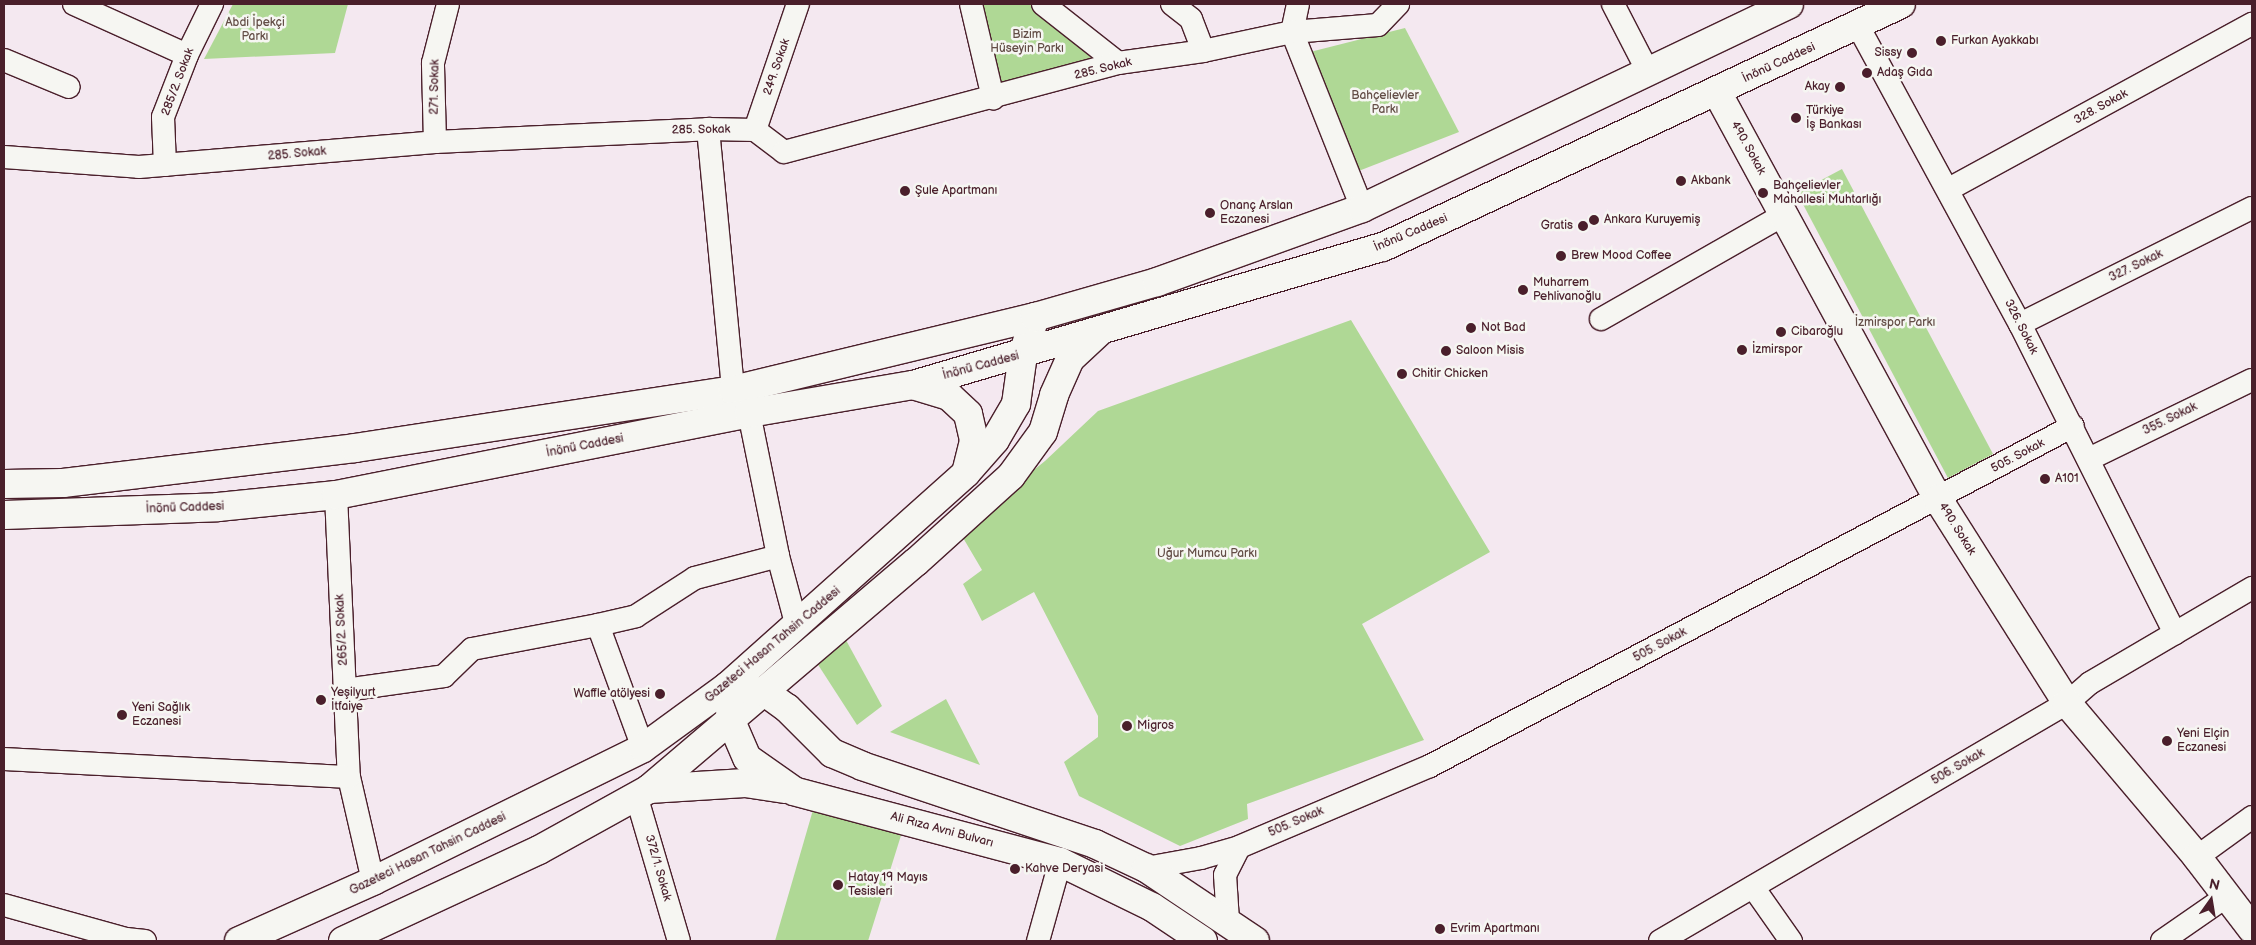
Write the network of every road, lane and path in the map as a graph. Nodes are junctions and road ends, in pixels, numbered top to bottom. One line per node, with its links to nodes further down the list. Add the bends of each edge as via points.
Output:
1 (74, 4): 17 (street)
2 (212, 4): 17 (street, 285/2. Sokak)
3 (448, 4): 26 (street, 271. Sokak, via 433,63)
4 (798, 4): 25 (street, 249. Sokak)
5 (971, 4): 23 (street)
6 (1043, 4): 19 (street)
7 (1172, 4): 16 (street, via 1192,19)
8 (1298, 4): 15 (street)
9 (1398, 4): 15 (street, 285. Sokak, via 1378,25)
10 (1613, 4): 20 (street)
11 (1789, 4): 20 (main road)
12 (1902, 4): 14 (main road, İnönü Caddesi)
13 (2252, 24): 29 (street, 328. Sokak)
14 (1858, 26): 22 (main road, İnönü Caddesi); 29 (street, 326. Sokak)
15 (1292, 32): 16 (street, 285. Sokak); 30 (street)
16 (1203, 51): 19 (street, 285. Sokak)
17 (187, 55): 28 (street, 285/2. Sokak, via 163,117)
18 (4, 60): 21 (street)
19 (1118, 63): 23 (street, 285. Sokak)
20 (1647, 70): 30 (main road)
21 (69, 87)
22 (1717, 92): 32 (main road, 490. Sokak); 36 (main road, İnönü Caddesi, via 1383,247)
23 (993, 98): 25 (street, 285. Sokak, via 784,152)
24 (708, 129): 25 (street, 285. Sokak); 26 (street, 285. Sokak); 41 (street)
25 (755, 130)
26 (435, 142): 28 (street, 285. Sokak)
27 (4, 157): 28 (street, 285. Sokak, via 139,167)
28 (165, 165)
29 (1949, 189): 35 (street, 326. Sokak)
30 (1362, 208): 33 (main road, via 1157,282)
31 (2252, 208): 35 (street, 327. Sokak)
32 (1785, 214): 34 (street); 49 (main road, 490. Sokak)
33 (1035, 318): 37 (main road); 38 (main road, Gazeteci Hasan Tahsin Caddesi); 41 (main road)
34 (1601, 319)
35 (2020, 324): 44 (street, 326. Sokak)
36 (1099, 332): 37 (main road, İnönü Caddesi); 42 (main road, via 1070,359)
37 (1052, 346): 38 (main road, İnönü Caddesi); 42 (main road)
38 (1023, 354): 40 (main road, İnönü Caddesi); 46 (main road, Gazeteci Hasan Tahsin Caddesi, via 1016,404 995,440)
39 (2252, 380): 45 (street, 355. Sokak)
40 (913, 385): 43 (main road, İnönü Caddesi); 46 (main road, via 949,396 968,414 974,441)
41 (733, 390): 47 (main road, via 355,448 63,483)
42 (1054, 395): 58 (main road, via 1042,432 1011,476 795,666 788,684)
43 (749, 413): 48 (main road, İnönü Caddesi); 51 (street)
44 (2073, 426): 45 (street, 326. Sokak); 49 (street, 505. Sokak)
45 (2088, 459): 55 (street, 326. Sokak)
46 (966, 474): 54 (main road, Gazeteci Hasan Tahsin Caddesi)
47 (4, 484)
48 (336, 495): 50 (main road, İnönü Caddesi, via 218,507); 57 (street, 265/2. Sokak)
49 (1938, 499): 59 (main road, 490. Sokak); 67 (street, 505. Sokak, via 1430,766)
50 (4, 515)
51 (778, 556): 53 (street, via 695,578 636,616); 54 (street)
52 (2252, 588): 55 (street, 506. Sokak)
53 (598, 625): 57 (street, via 472,649 444,676); 61 (street)
54 (797, 627): 56 (main road, Gazeteci Hasan Tahsin Caddesi)
55 (2175, 633): 59 (street, 506. Sokak, via 2090,683)
56 (728, 686): 58 (main road); 60 (main road, Ali Rıza Avni Bulvarı); 61 (main road, Gazeteci Hasan Tahsin Caddesi)
57 (345, 690): 63 (street, 265/2. Sokak)
58 (776, 700): 60 (main road); 70 (main road, via 832,753 1095,844)
59 (2067, 703): 68 (main road, 490. Sokak); 72 (street, 506. Sokak)
60 (731, 721): 64 (main road, Ali Rıza Avni Bulvarı, via 747,758); 65 (main road)
61 (643, 748): 71 (main road, Gazeteci Hasan Tahsin Caddesi)
62 (4, 759): 63 (street)
63 (349, 777): 71 (street, 265/2. Sokak)
64 (794, 791): 65 (main road, via 745,783); 69 (main road, Ali Rıza Avni Bulvarı)
65 (643, 792): 79 (main road, via 539,850); 80 (street, 372/1. Sokak)
66 (2252, 817): 68 (street)
67 (1239, 847): 70 (street, 505. Sokak, via 1202,858); 75 (street, via 1225,875)
68 (2197, 857): 73 (main road, 490. Sokak)
69 (1060, 862): 81 (street); 82 (main road, Ali Rıza Avni Bulvarı, via 1152,907)
70 (1146, 868): 75 (main road)
71 (374, 881): 78 (main road, Gazeteci Hasan Tahsin Caddesi)
72 (1752, 887): 84 (street, 506. Sokak); 85 (street)
73 (2227, 896): 76 (main road, 490. Sokak); 86 (street)
74 (4, 905): 77 (street, via 126,939)
75 (1228, 921): 83 (main road)
76 (2252, 930)
77 (145, 941)
78 (239, 941)
79 (343, 941)
80 (679, 941)
81 (1038, 941)
82 (1203, 941)
83 (1255, 941)
84 (1660, 941)
85 (1791, 941)
86 (2162, 941)

